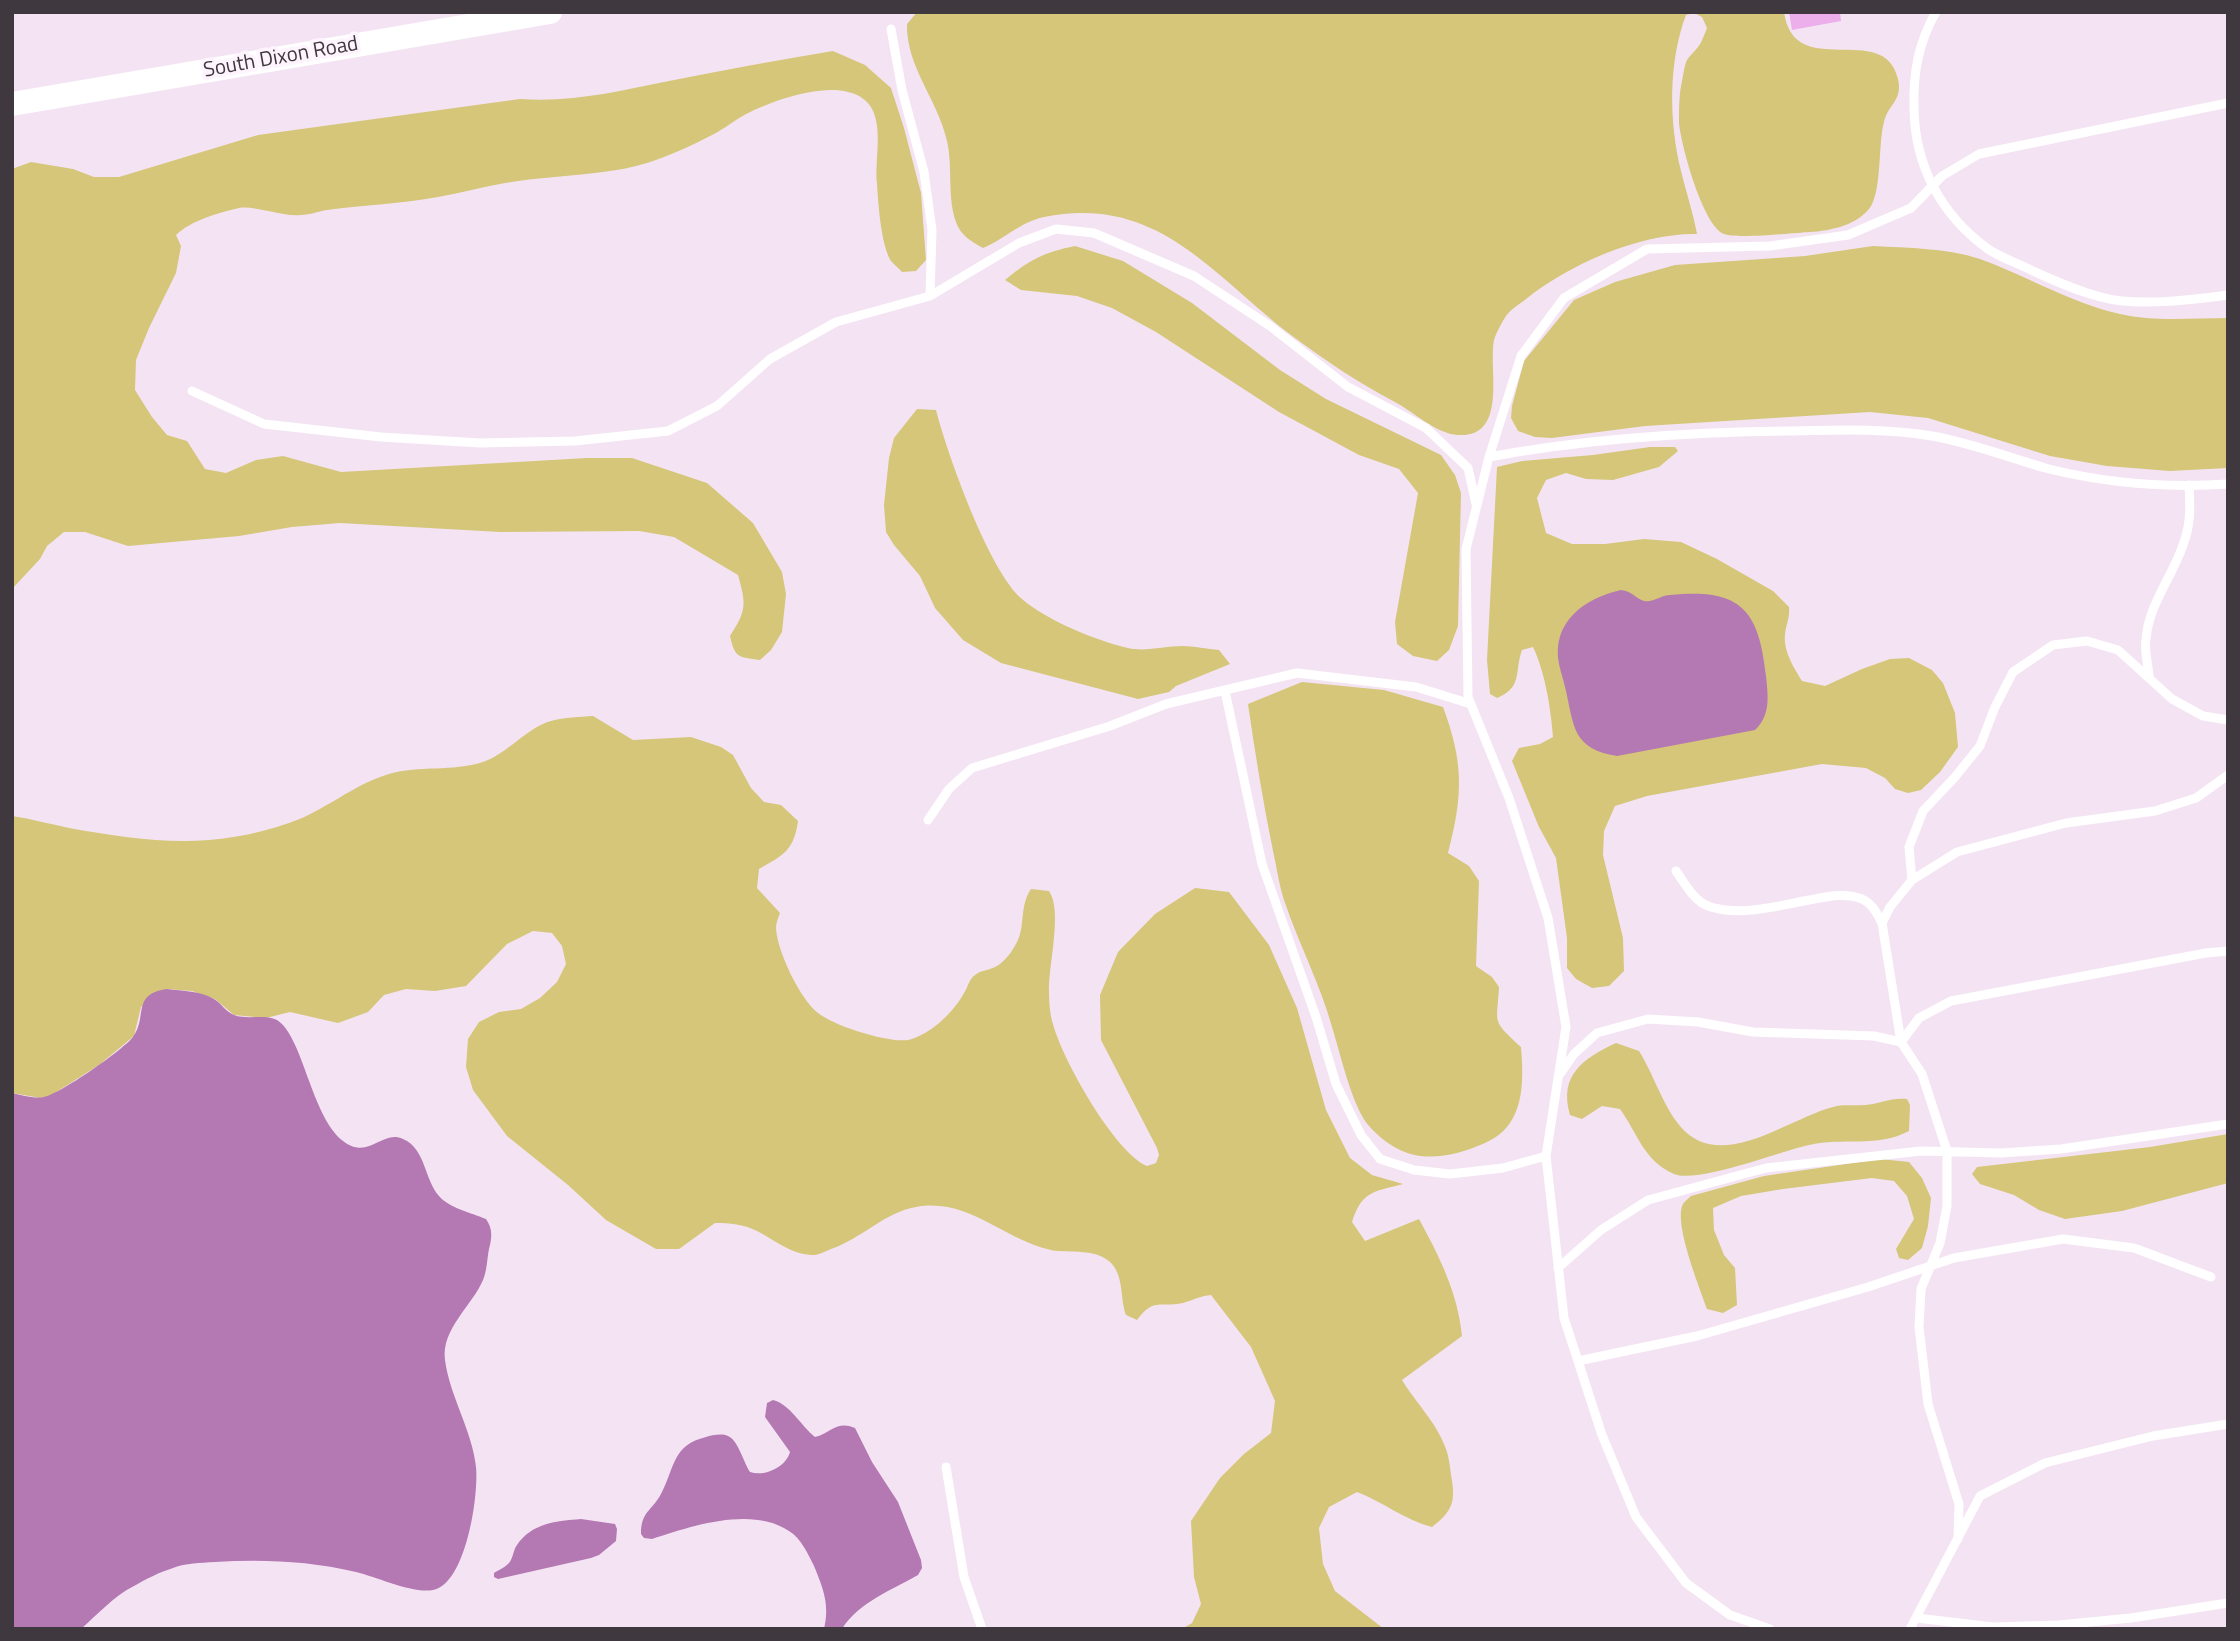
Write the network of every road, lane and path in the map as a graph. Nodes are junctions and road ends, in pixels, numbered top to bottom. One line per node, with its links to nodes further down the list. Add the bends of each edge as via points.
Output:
1 (550, 12): 5 (main road, South Dixon Road)
2 (1936, 12): 6 (lane, via 1924,32 1913,78 1914,135)
3 (891, 29): 8 (lane, via 924,172 932,230)
4 (2228, 103): 6 (lane, via 1979,154)
5 (12, 104)
6 (1931, 187): 7 (lane, via 1948,211 1989,249 2049,279 2103,298 2192,300); 10 (lane, via 1912,208 1849,235 1770,246 1647,249 1564,298 1521,356)
7 (2228, 295)
8 (930, 296): 9 (lane, via 836,322 770,359 717,407 668,431 534,442 381,437 264,424); 13 (lane, via 1019,243 1056,229 1094,233 1194,276 1270,326 1348,387 1426,428 1468,468)
9 (192, 391)
10 (1489, 457): 12 (lane, via 1680,435 1852,430 1931,436 2051,469 2122,482); 13 (lane)
11 (2228, 484): 12 (lane)
12 (2189, 485): 14 (lane, via 2191,514 2185,540 2156,599 2145,639)
13 (1476, 506): 16 (lane, via 1465,549)
14 (2149, 676): 17 (lane, via 2172,699 2203,716); 21 (lane, via 2118,650 2087,641 2053,645 2013,672 1980,746 1923,811 1909,847)
15 (1225, 691): 16 (lane, via 1297,673 1416,687); 19 (lane, via 1166,704 972,768 948,789); 28 (lane, via 1262,864 1336,1084 1361,1135 1380,1159 1414,1170 1450,1174 1503,1168)
16 (1471, 704): 25 (lane, via 1509,798 1548,918 1566,1027)
17 (2228, 720)
18 (2228, 775): 21 (lane, via 2196,799 2155,811 2066,823 1956,852)
19 (928, 820)
20 (1676, 871): 22 (lane, via 1706,906 1733,910 1841,895 1862,899)
21 (1912, 880): 22 (lane)
22 (1882, 923): 24 (lane)
23 (2228, 951): 24 (lane, via 1951,1001 1919,1018)
24 (1901, 1042): 25 (lane, via 1874,1036 1754,1032 1648,1019 1597,1033); 27 (lane, via 1922,1074)
25 (1558, 1077): 28 (lane)
26 (2228, 1124): 27 (lane, via 2061,1149)
27 (1947, 1151): 29 (lane, via 1947,1206); 30 (lane, via 1766,1168 1647,1200 1601,1230)
28 (1546, 1156): 30 (lane)
29 (1931, 1266): 31 (lane, via 2063,1239 2134,1248); 32 (lane, via 1697,1336); 35 (lane, via 1921,1289 1919,1327 1928,1404 1959,1504)
30 (1558, 1268): 32 (lane, via 1564,1318)
31 (2211, 1277)
32 (1578, 1361): 39 (lane, via 1636,1517 1685,1583 1730,1615)
33 (2228, 1424): 35 (lane, via 2153,1436 2045,1463 1980,1496)
34 (946, 1467): 38 (lane, via 964,1577)
35 (1958, 1539): 37 (lane)
36 (2228, 1603): 37 (lane, via 2059,1625 1993,1628)
37 (1917, 1618): 40 (lane)
38 (982, 1629)
39 (1770, 1629)
40 (1910, 1629)

